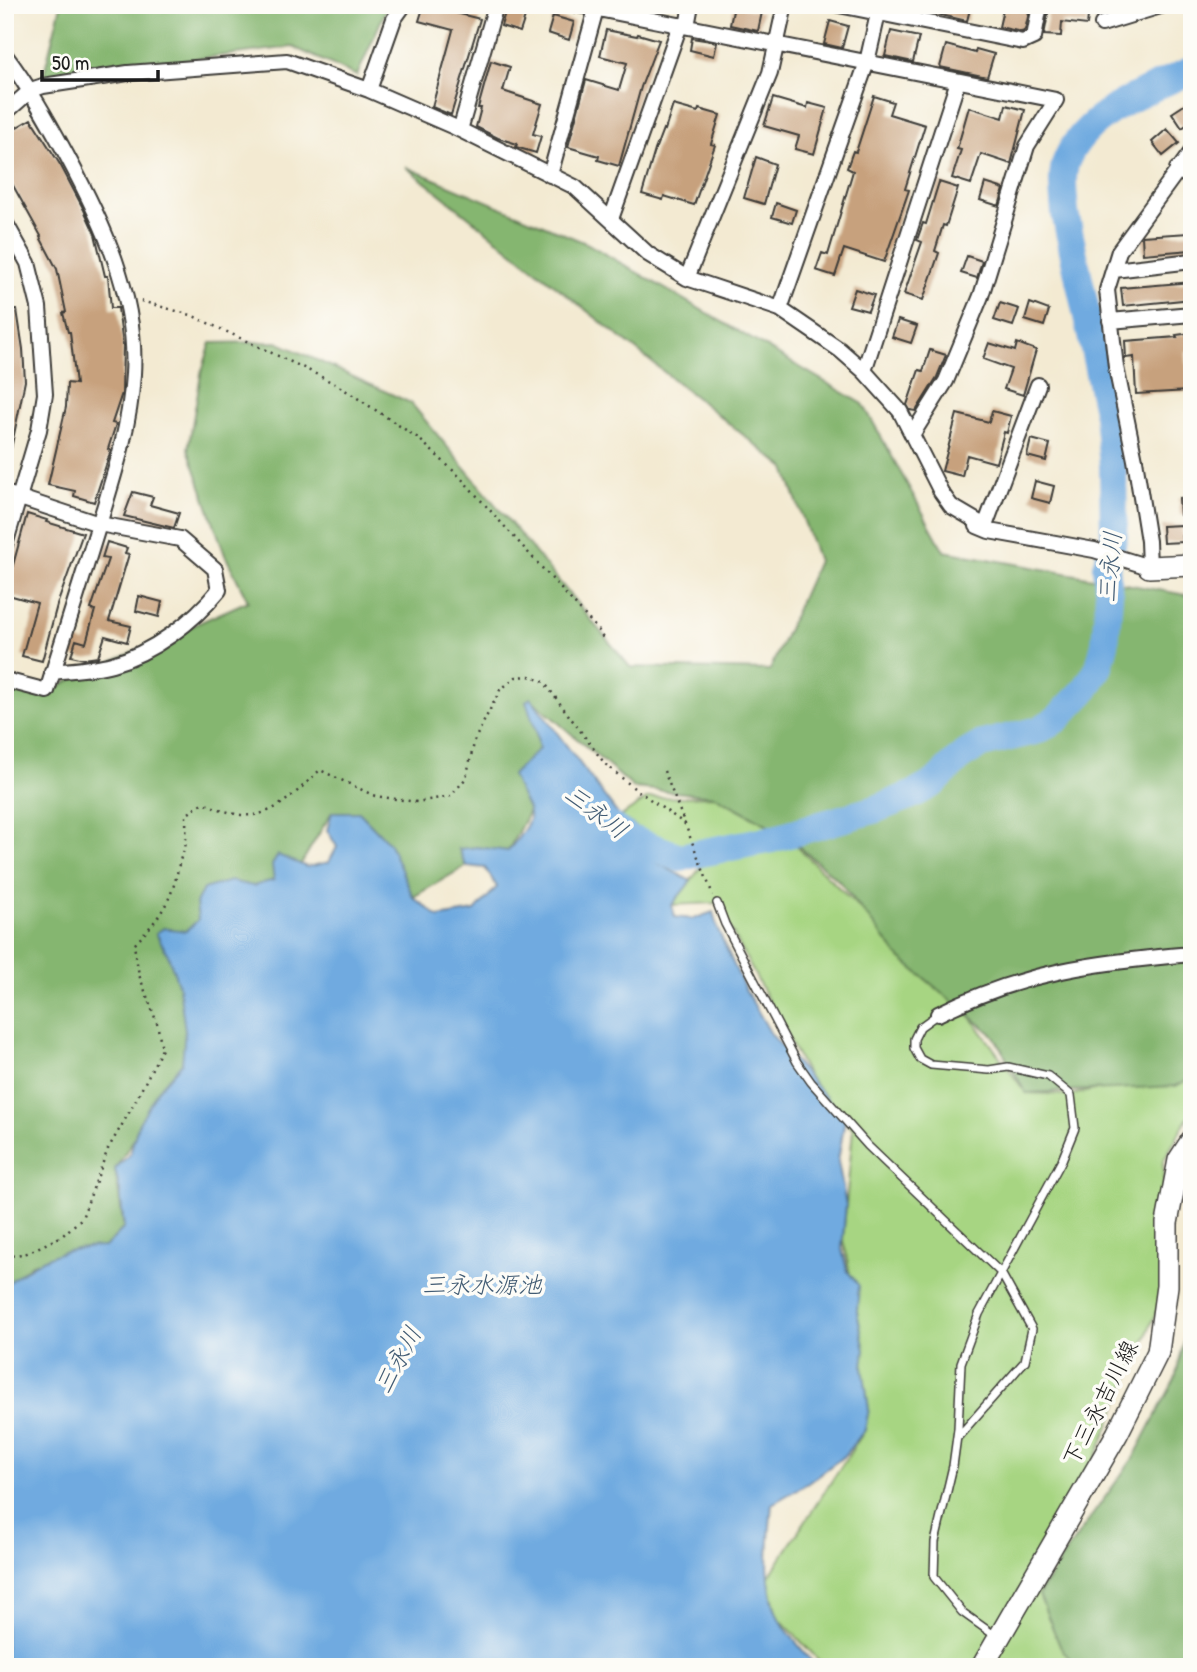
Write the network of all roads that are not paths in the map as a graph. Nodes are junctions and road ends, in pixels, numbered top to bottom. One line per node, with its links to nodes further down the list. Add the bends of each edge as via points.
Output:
1 (404, 5): 18 (street, via 394,19)
2 (496, 5): 20 (street)
3 (578, 5): 9 (street)
4 (691, 5): 12 (street)
5 (785, 5): 13 (street)
6 (839, 5): 10 (street)
7 (1040, 5): 10 (street, via 1034,37 1023,42)
8 (1154, 7): 11 (street)
9 (597, 9): 12 (street); 23 (street)
10 (879, 9): 15 (street)
11 (1102, 24)
12 (683, 25): 13 (street); 25 (street)
13 (777, 44): 15 (street); 29 (street)
14 (5, 55): 17 (street)
15 (867, 62): 16 (street); 30 (street)
16 (958, 81): 33 (street); 35 (street, via 1056,100 1027,146 981,296 947,381)
17 (31, 90): 18 (street, via 128,73 287,61); 19 (street); 37 (street, via 98,217 118,267 132,339 129,412)
18 (369, 90): 20 (street)
19 (5, 114)
20 (460, 130): 23 (street)
21 (1192, 151): 22 (street)
22 (1177, 169): 24 (street); 28 (street, via 1119,251)
23 (550, 175): 25 (street, via 575,187)
24 (1192, 179)
25 (611, 219): 29 (street, via 648,254)
26 (5, 223): 36 (street, via 28,263 36,296 45,394 39,430)
27 (1192, 261): 28 (street)
28 (1114, 270): 32 (street, via 1107,290)
29 (687, 278): 30 (street)
30 (780, 309): 33 (street)
31 (1192, 314): 32 (street)
32 (1110, 321): 41 (street)
33 (864, 371): 35 (street, via 900,411)
34 (1038, 385): 38 (street)
35 (912, 435): 38 (street, via 951,506)
36 (12, 496): 37 (street); 39 (street)
37 (99, 524): 42 (street); 42 (street, via 180,539 215,569 219,590 202,611 148,649 112,664)
38 (985, 526): 41 (street, via 975,525)
39 (5, 545)
40 (1192, 565): 41 (main road)
41 (1149, 567)
42 (52, 672): 43 (street, via 47,691)
43 (5, 680)
44 (717, 903): 48 (lane, via 811,1082 868,1146)
45 (1192, 954): 46 (street, via 1108,962 1029,977)
46 (938, 1014): 48 (lane, via 920,1027 915,1039 920,1059 931,1065 1008,1067 1048,1076 1071,1095 1075,1128)
47 (1192, 1140): 50 (main road, 下三永吉川線, via 1179,1160 1167,1223 1167,1286 1158,1352 1118,1434)
48 (1001, 1273): 49 (lane, via 961,1363); 49 (lane, via 1032,1329 1025,1361)
49 (957, 1438): 50 (lane, via 935,1542 934,1577 962,1612)
50 (999, 1639): 51 (main road, 下三永吉川線)
51 (982, 1667)

